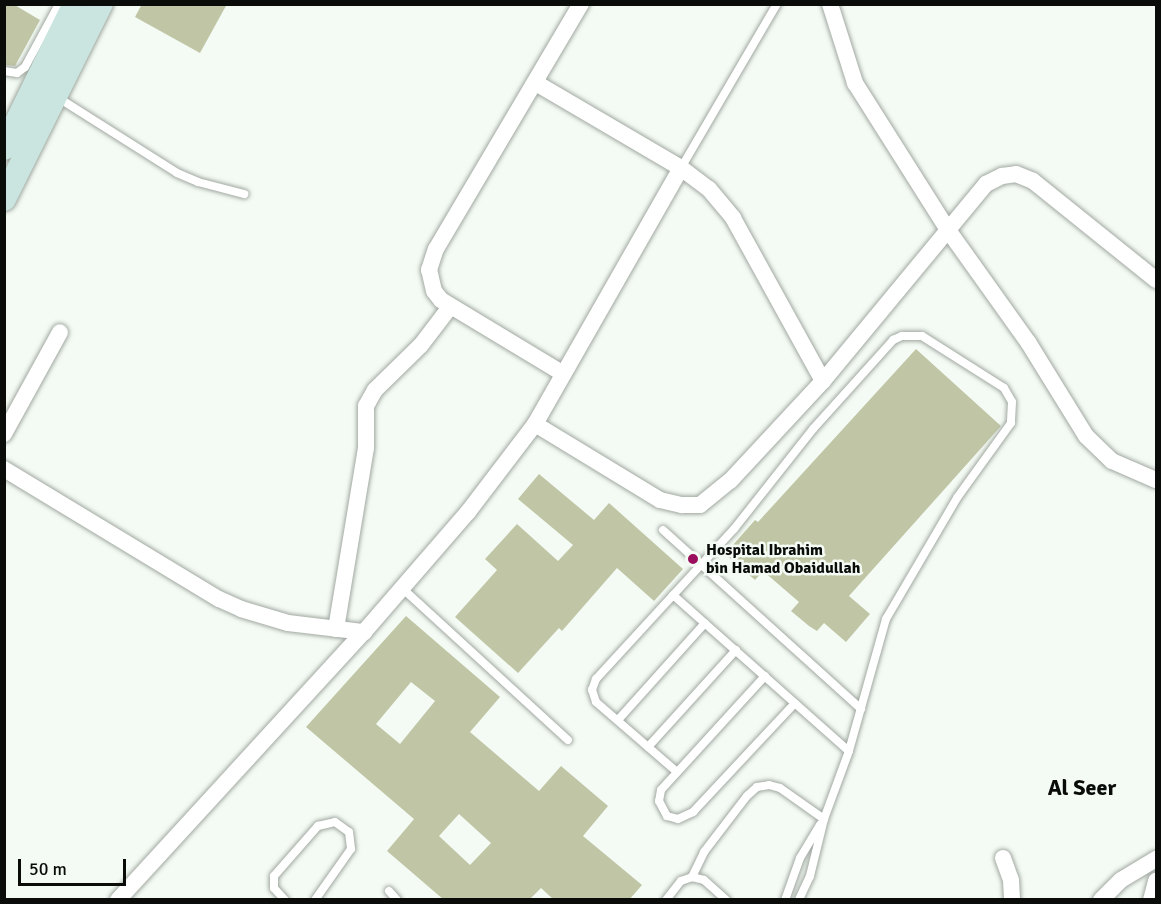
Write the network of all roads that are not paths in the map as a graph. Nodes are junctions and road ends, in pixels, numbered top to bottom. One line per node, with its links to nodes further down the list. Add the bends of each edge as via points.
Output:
1 (60, 4): 7 (lane, via 26,67 17,73)
2 (75, 4): 10 (main road)
3 (101, 4): 9 (main road)
4 (581, 4): 8 (street)
5 (777, 4): 11 (lane)
6 (830, 4): 14 (street, via 855,83)
7 (4, 71)
8 (536, 83): 11 (street); 16 (street, via 431,259 430,281)
9 (56, 96): 12 (lane, via 177,173); 13 (main road)
10 (4, 148)
11 (681, 168): 18 (street); 19 (street, via 710,189 733,218)
12 (244, 194)
13 (4, 199)
14 (948, 230): 15 (street, via 986,184 1016,174 1033,181); 19 (street); 23 (street, via 1028,342 1086,436 1112,461)
15 (1156, 280)
16 (450, 307): 18 (street); 29 (street, via 421,345 375,390 366,406 366,448)
17 (60, 332): 21 (street)
18 (562, 373): 20 (street)
19 (823, 381): 20 (street, via 730,482 700,505 660,500)
20 (535, 424): 26 (street, via 468,512)
21 (4, 434)
22 (4, 469): 29 (street, via 219,598 264,617)
23 (1156, 480)
24 (663, 530): 25 (lane)
25 (701, 564): 27 (lane); 34 (lane); 34 (lane, via 893,340 922,336 1004,388 1012,402 1011,423 957,498 892,607 880,635)
26 (402, 588): 30 (street); 36 (lane)
27 (673, 595): 28 (lane); 35 (lane, via 593,684 596,702)
28 (705, 623): 31 (lane); 35 (lane)
29 (336, 628): 30 (street)
30 (364, 632): 46 (street)
31 (736, 650): 32 (lane); 37 (lane)
32 (765, 676): 33 (lane); 39 (lane)
33 (795, 703): 38 (lane); 39 (lane, via 693,812 678,819 667,816 658,801 661,790)
34 (861, 709): 38 (lane)
35 (618, 720): 37 (lane)
36 (568, 740)
37 (648, 747): 39 (lane)
38 (849, 751): 40 (lane)
39 (677, 772)
40 (824, 819): 43 (lane, via 780,788 757,787 704,852); 52 (lane, via 800,858); 53 (lane, via 810,876)
41 (1003, 858): 54 (street, via 1011,880)
42 (1156, 859): 55 (street, via 1122,880)
43 (692, 877): 50 (lane, via 681,881); 51 (lane, via 704,880)
44 (1156, 881): 56 (street)
45 (389, 891): 49 (lane)
46 (118, 900)
47 (285, 900): 48 (lane, via 274,888 274,876 318,826 335,822 349,832 351,849)
48 (315, 900)
49 (397, 900)
50 (666, 900)
51 (726, 900)
52 (785, 900)
53 (799, 900)
54 (1012, 900)
55 (1101, 900)
56 (1151, 900)

